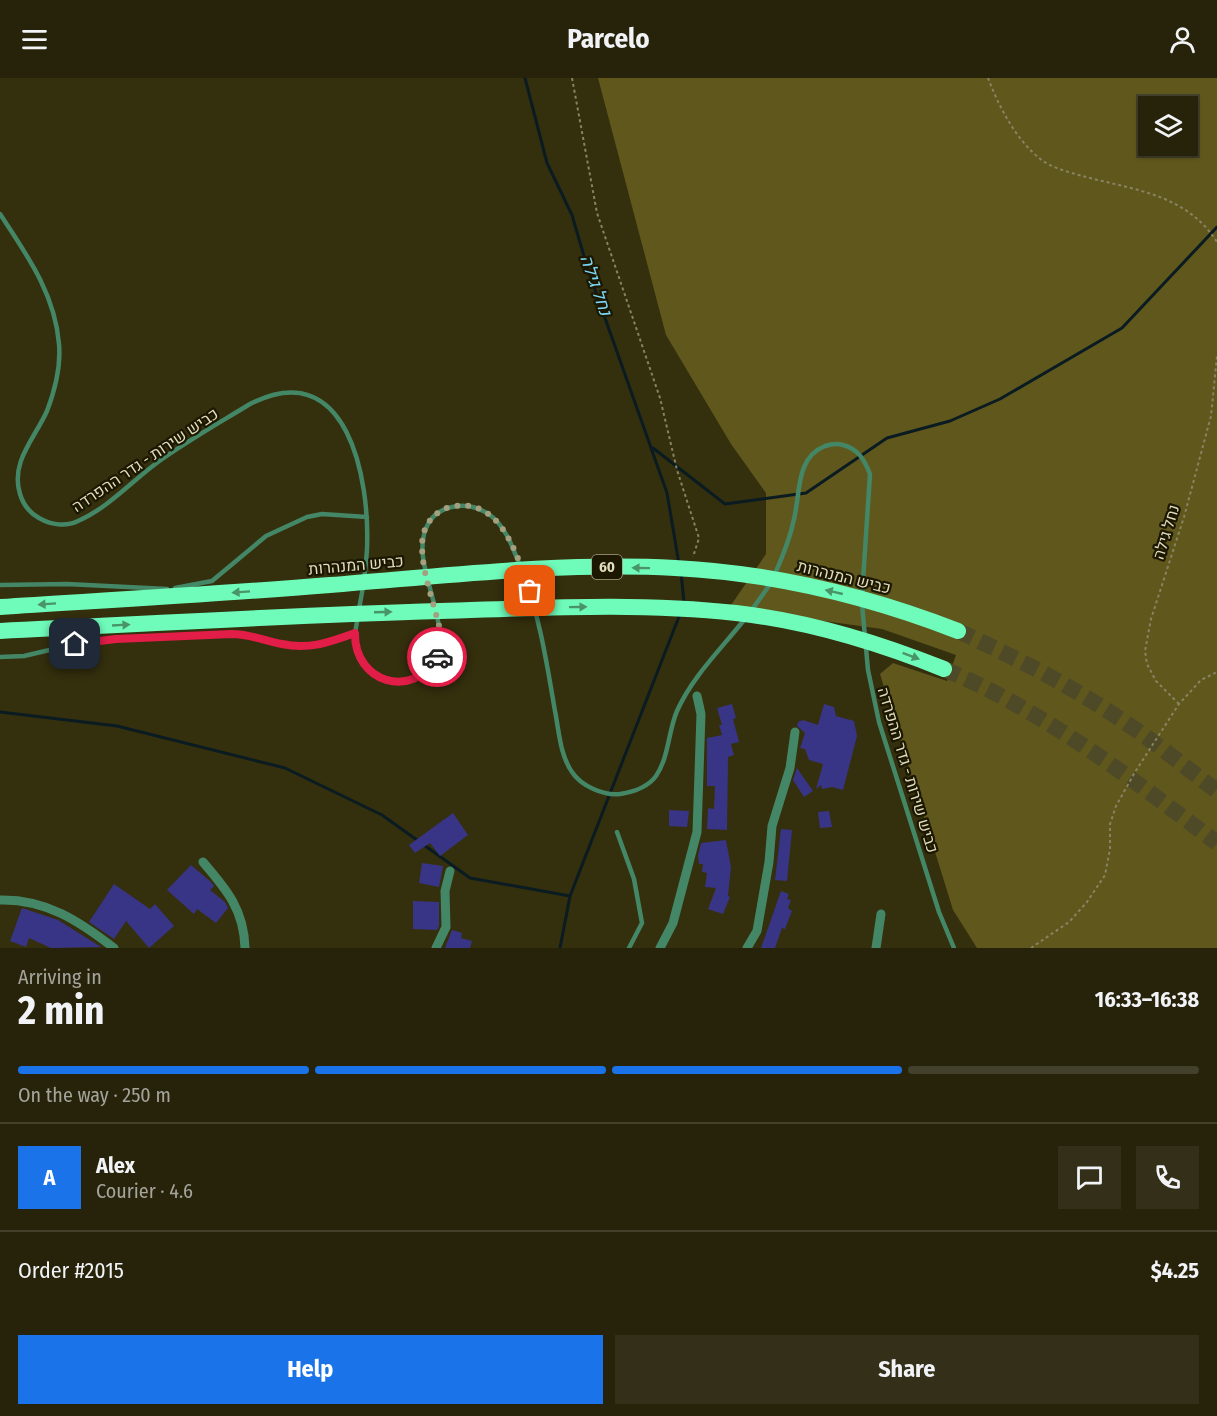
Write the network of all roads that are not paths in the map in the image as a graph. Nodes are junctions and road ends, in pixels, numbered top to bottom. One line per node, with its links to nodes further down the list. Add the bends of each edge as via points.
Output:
1 (0, 214): 2 (lane, כביש שירות - גדר ההפרדה, via 42,281 59,340 60,360 52,395 17,475 22,500 35,516 64,525 82,520 158,462 250,404 277,394 295,393 319,398 341,421 362,472)
2 (367, 518): 3 (lane, via 322,514 308,517 266,536 219,577 190,586 153,589); 7 (lane, כביש שירות - גדר ההפרדה, via 367,550)
3 (0, 585)
4 (0, 607): 6 (highway, כביש המנהרות / 60, one-way to 4, via 868,600 797,584 675,568 525,570)
5 (0, 631): 9 (highway, one-way to 9, via 362,613 581,607 692,609 797,623 878,644)
6 (958, 631)
7 (355, 633): 8 (lane, via 310,646 281,644 245,634 116,639 24,657); 24 (lane, כביש שירות - גדר ההפרדה, via 358,655 377,676 398,682 411,680 427,670 441,641 423,558 426,526 434,516 453,506 489,514 506,533 530,591 571,772 602,792 634,791 656,776 688,690 771,583 794,521 805,462 819,448 839,444 849,447 865,460 870,474 861,586 867,670 939,912)
8 (0, 657)
9 (944, 669)
10 (697, 696): 21 (street, via 701,714 697,832 673,923)
11 (795, 732): 22 (street, via 790,768 772,825 757,931)
12 (617, 832): 20 (lane, via 634,879 642,923)
13 (203, 862): 18 (street, via 241,915)
14 (450, 871): 19 (street, via 445,891 446,927)
15 (0, 900): 17 (street, via 44,906 82,923)
16 (881, 914): 23 (street)
17 (114, 948)
18 (245, 948)
19 (436, 948)
20 (629, 948)
21 (660, 948)
22 (747, 948)
23 (876, 948)
24 (954, 948)

